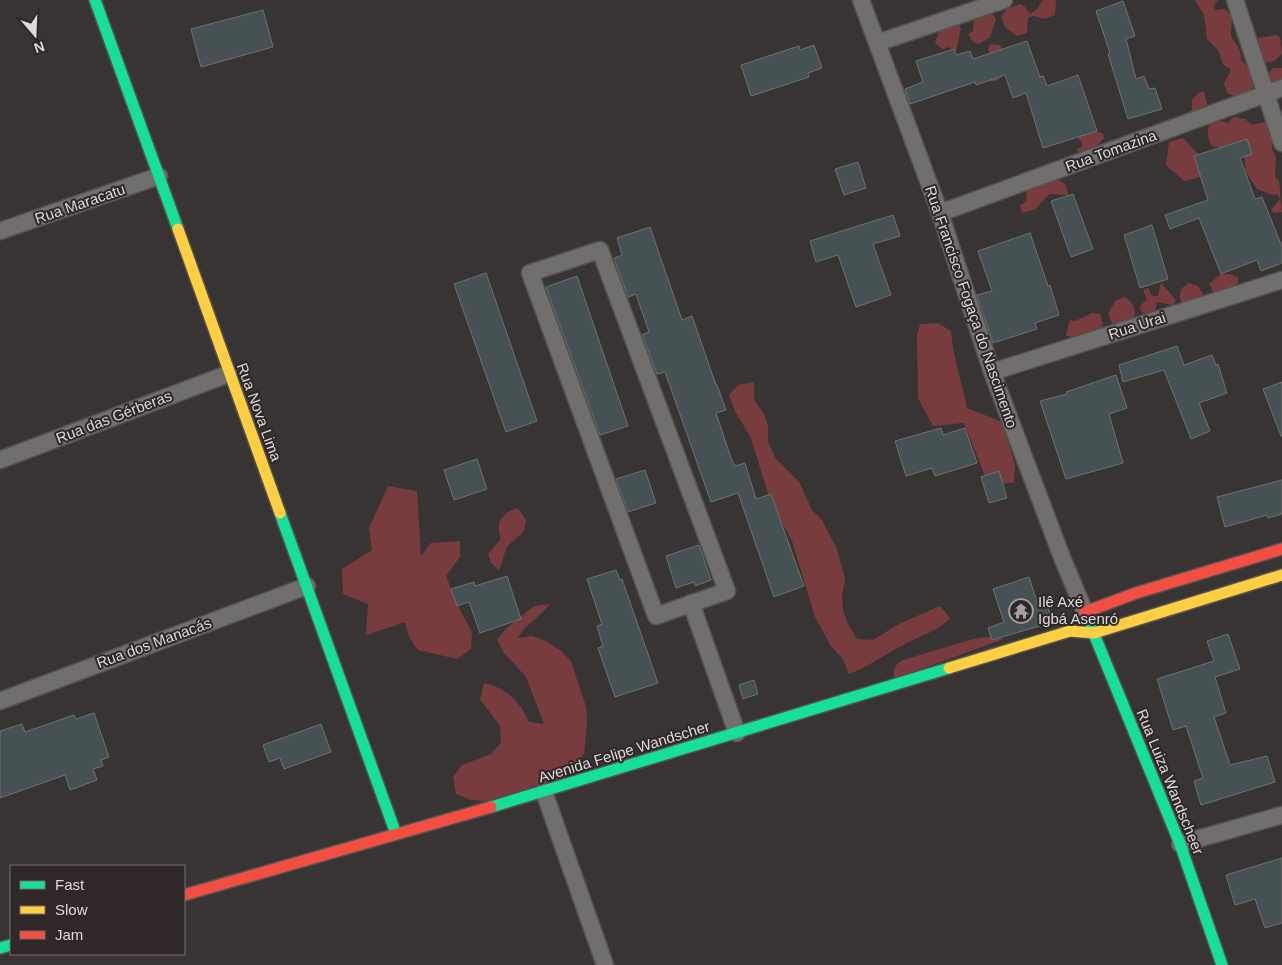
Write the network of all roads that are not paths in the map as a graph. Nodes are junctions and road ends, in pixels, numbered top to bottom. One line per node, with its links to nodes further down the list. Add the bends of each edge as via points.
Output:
1 (95, 0): 8 (street, Rua Nova Lima)
2 (861, 0): 5 (street, Rua Francisco Fogaça do Nascimento)
3 (1004, 0): 5 (street)
4 (1235, 0): 6 (street)
5 (877, 43): 9 (street, Rua Francisco Fogaça do Nascimento)
6 (1274, 91): 7 (street); 9 (street, Rua Tomazina)
7 (1282, 143)
8 (159, 176): 10 (street, Rua Maracatu); 13 (street, Rua Nova Lima)
9 (940, 213): 12 (street, Rua Francisco Fogaça do Nascimento)
10 (0, 232)
11 (1282, 280): 12 (street, Rua Urai)
12 (992, 372): 19 (street, Rua Francisco Fogaça do Nascimento)
13 (228, 374): 14 (street, Rua das Gérberas); 17 (street, Rua Nova Lima)
14 (0, 460)
15 (1282, 549): 19 (street, via 1136,593)
16 (1282, 575): 21 (street, Avenida Felipe Wandscher)
17 (307, 586): 22 (street, Rua dos Manacás); 26 (street, Rua Nova Lima)
18 (691, 603): 18 (street, via 727,591 600,250 530,274 656,616); 23 (street)
19 (1085, 612): 20 (street); 21 (street, Rua Luiza Wandscheer)
20 (1070, 631): 21 (street, Avenida Felipe Wandscher); 23 (street, Avenida Felipe Wandscher)
21 (1094, 632): 27 (street, Rua Luiza Wandscheer)
22 (0, 701)
23 (737, 733): 24 (street, Avenida Felipe Wandscher)
24 (544, 792): 26 (street, Avenida Felipe Wandscher); 29 (street)
25 (1282, 815): 27 (street)
26 (396, 834): 28 (street, Avenida Felipe Wandscher)
27 (1180, 844): 30 (street, Rua Luiza Wandscheer)
28 (185, 895)
29 (605, 965)
30 (1222, 965)

